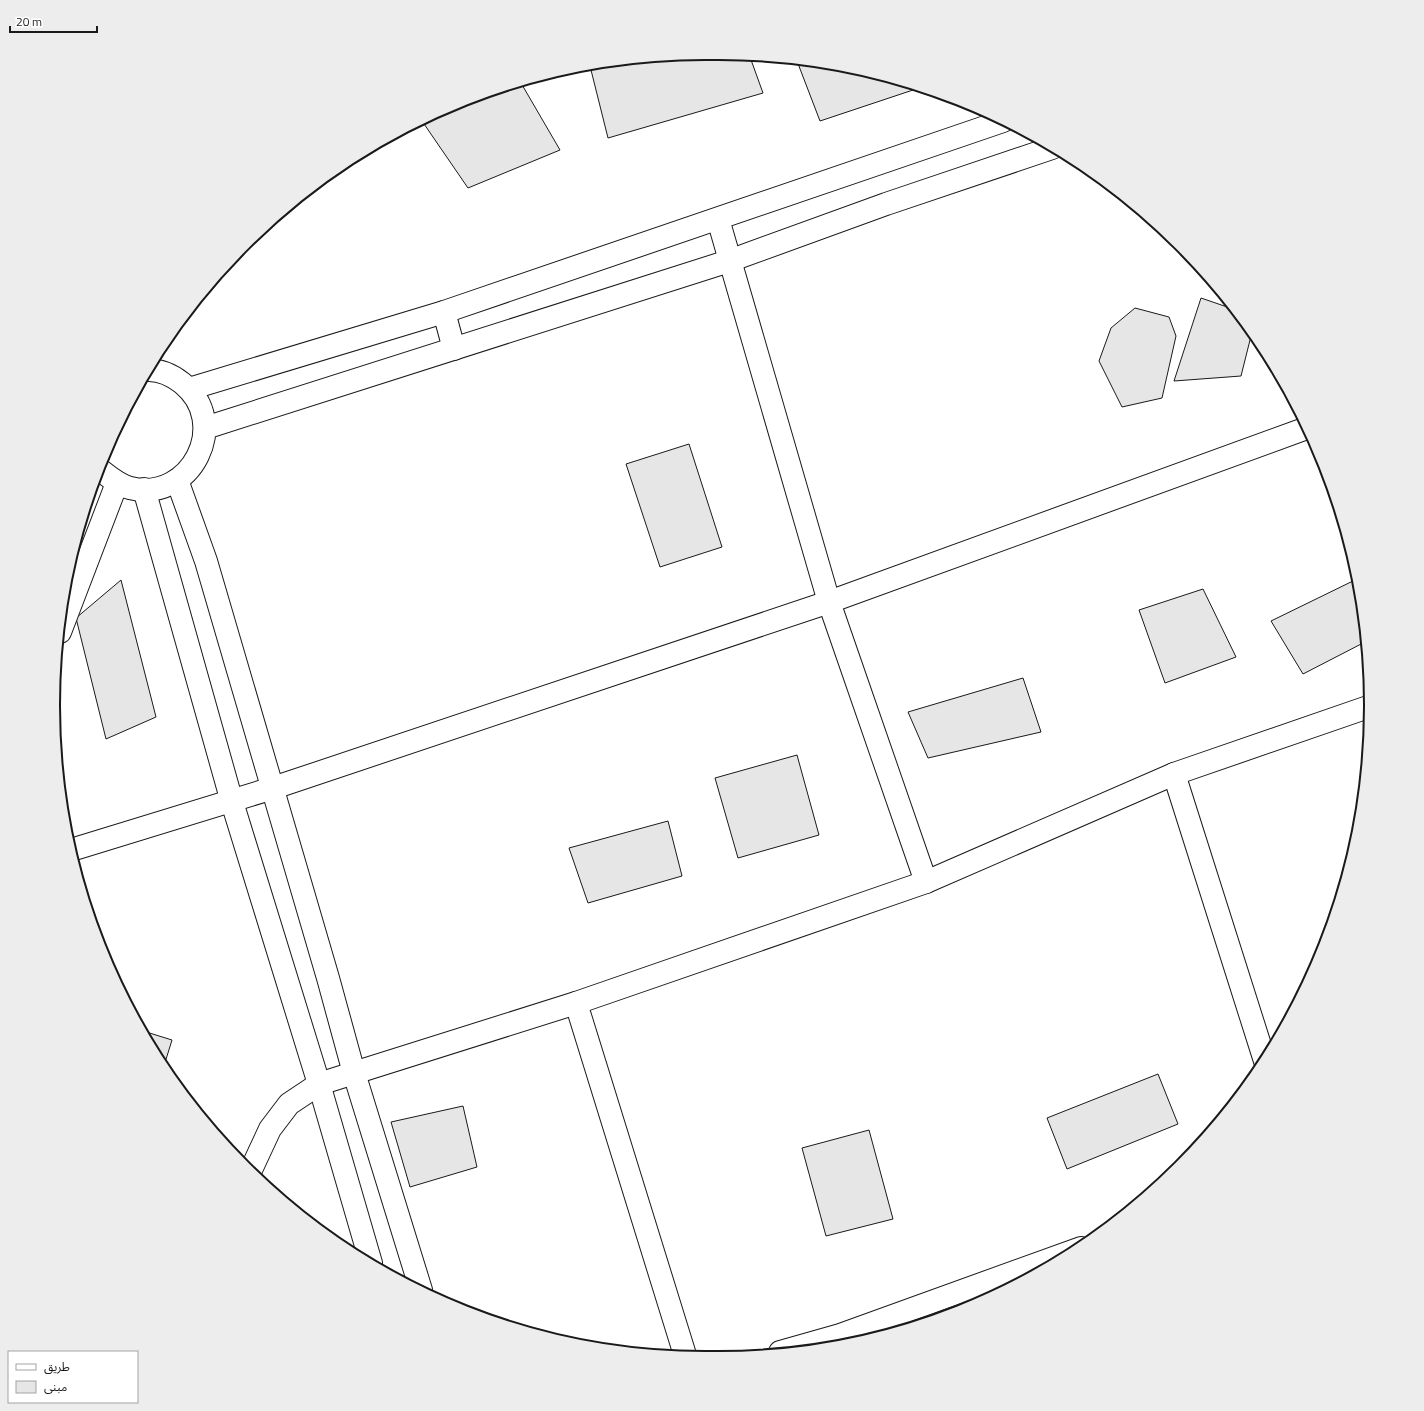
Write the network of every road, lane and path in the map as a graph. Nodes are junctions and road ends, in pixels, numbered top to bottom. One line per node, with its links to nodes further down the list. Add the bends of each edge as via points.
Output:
1 (997, 124): 3 (street)
2 (1047, 150): 4 (street, via 886,204)
3 (718, 219): 4 (street); 5 (street)
4 (730, 261): 6 (street); 15 (street)
5 (444, 312): 6 (street); 8 (street)
6 (454, 349): 9 (street)
7 (154, 370): 8 (street, via 174,376)
8 (189, 389): 9 (street, via 201,407)
9 (205, 428): 12 (street, via 202,448 192,467)
10 (1302, 430): 15 (street)
11 (104, 473): 13 (street)
12 (177, 480): 14 (street, via 158,488); 19 (street, via 206,561)
13 (117, 483): 14 (street); 16 (street)
14 (144, 490): 20 (street)
15 (830, 602): 19 (street); 22 (street)
16 (67, 613)
17 (1364, 708): 18 (street)
18 (1174, 774): 22 (street); 24 (street)
19 (273, 788): 20 (street); 25 (street)
20 (232, 802): 21 (street); 26 (street)
21 (76, 848)
22 (926, 882): 23 (street)
23 (576, 1003): 25 (street); 32 (street)
24 (1262, 1053)
25 (354, 1073): 26 (street); 30 (street)
26 (319, 1084): 27 (street, via 289,1104 270,1130); 28 (street)
27 (253, 1166)
28 (370, 1257)
29 (1047, 1261): 31 (street)
30 (419, 1283)
31 (846, 1339)
32 (684, 1350)

